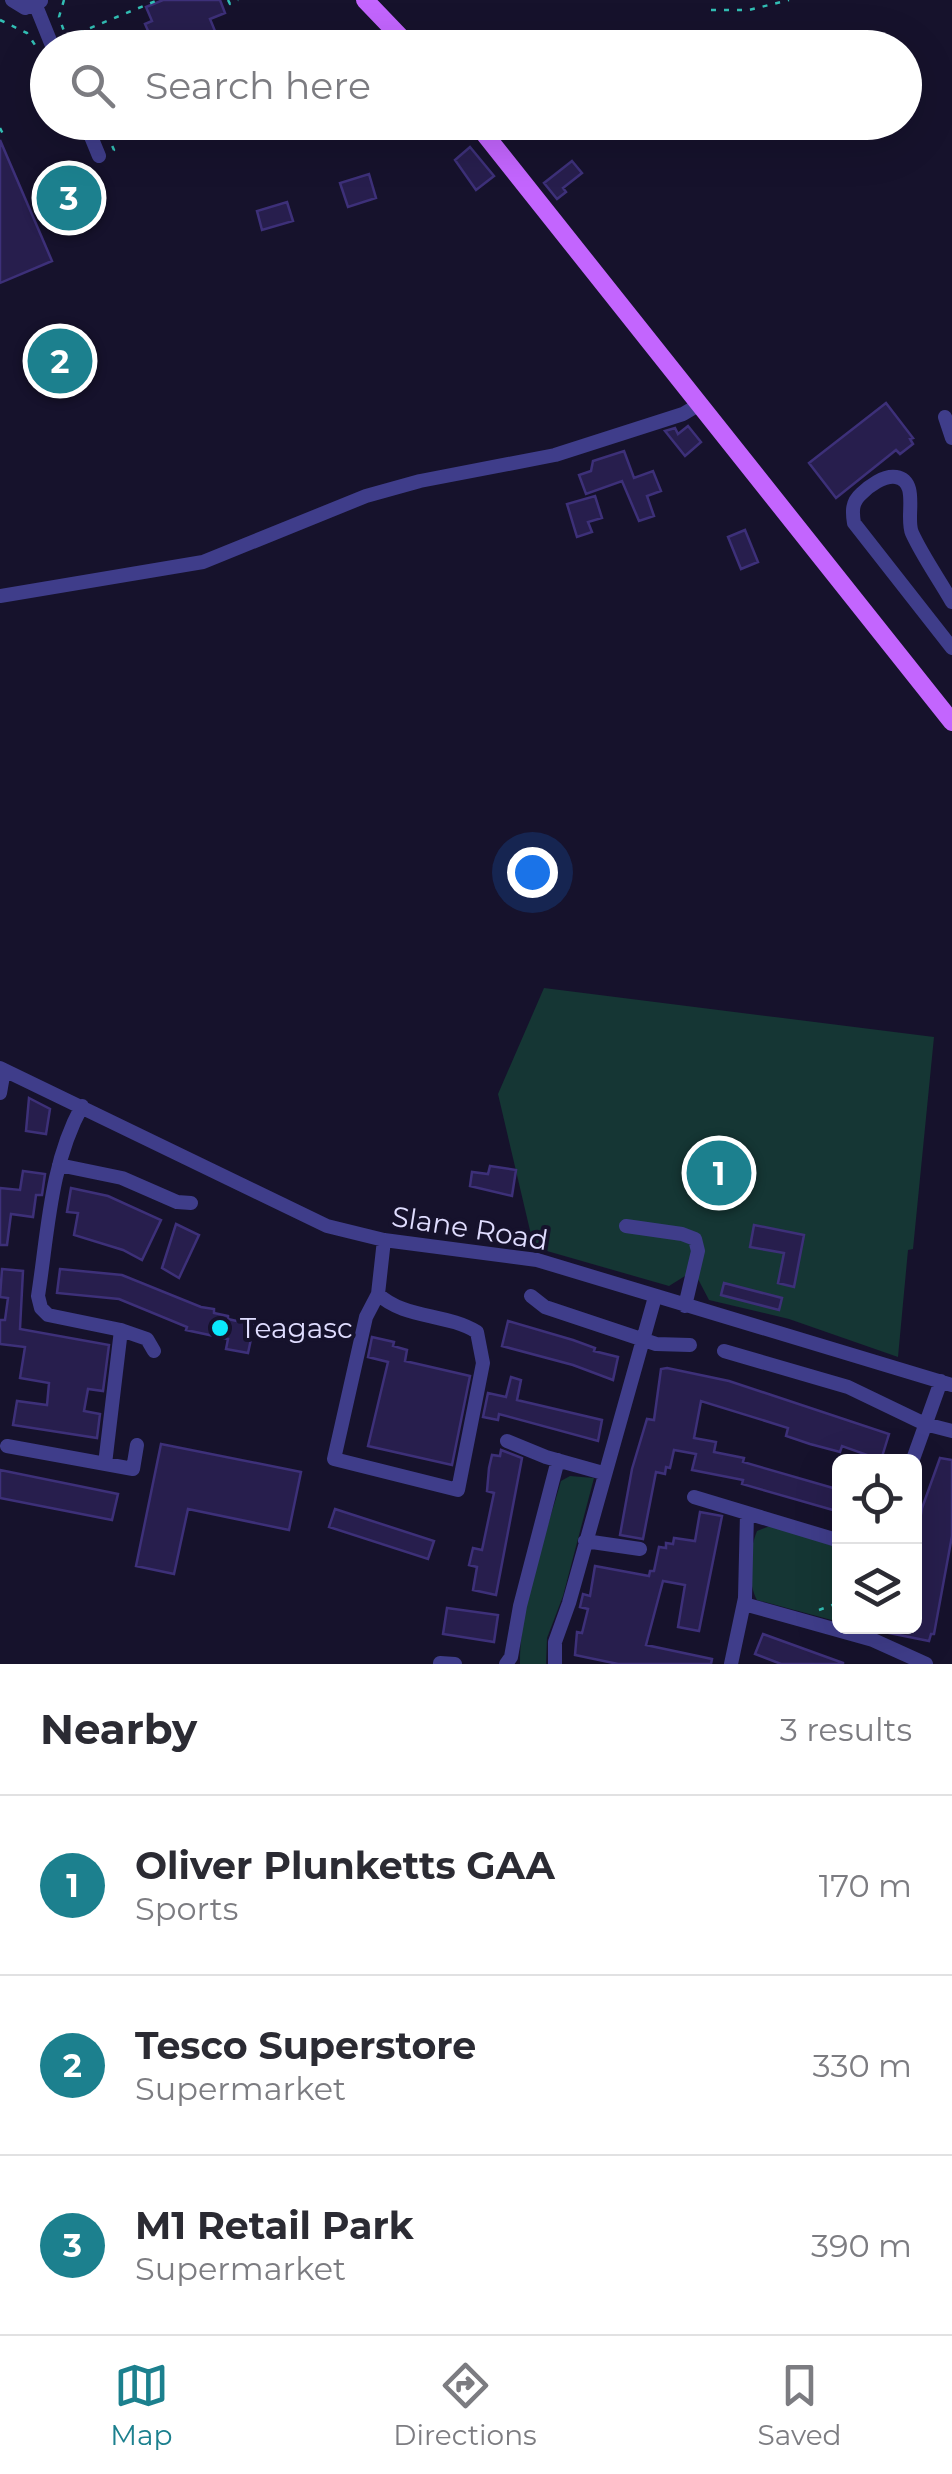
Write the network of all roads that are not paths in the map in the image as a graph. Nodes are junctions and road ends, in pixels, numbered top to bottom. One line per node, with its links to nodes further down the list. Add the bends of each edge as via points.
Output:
1 (12, 0): 3 (street, via 20,7)
2 (365, 0): 5 (main road)
3 (39, 3): 4 (street)
4 (48, 30)
5 (393, 30)
6 (92, 140): 8 (street)
7 (489, 140): 9 (main road)
8 (99, 156)
9 (700, 404): 12 (street, via 556,455 366,496 203,562); 15 (main road)
10 (945, 417): 11 (street)
11 (952, 438)
12 (0, 596)
13 (952, 602): 14 (street, via 910,528 909,488 901,478 879,480 858,496 854,523)
14 (952, 648)
15 (952, 722)
16 (2, 1069): 17 (street); 18 (street, Slane Road)
17 (0, 1093)
18 (82, 1106): 19 (street); 22 (street, Slane Road, via 288,1209)
19 (59, 1164): 20 (street); 27 (street, via 41,1308 62,1320)
20 (191, 1203)
21 (626, 1226): 26 (street, via 694,1240 698,1251)
22 (384, 1240): 23 (street); 25 (street, Slane Road, via 518,1256)
23 (378, 1294): 23 (street, via 402,1309 477,1332 484,1363 458,1490 334,1458 366,1317)
24 (531, 1296): 28 (street, via 544,1308)
25 (655, 1297): 26 (street, Slane Road); 28 (street)
26 (686, 1306): 32 (street, Slane Road)
27 (121, 1330): 30 (street, via 147,1339); 40 (street)
28 (644, 1340): 29 (street); 41 (street)
29 (690, 1345)
30 (154, 1351)
31 (724, 1351): 33 (street, via 848,1387)
32 (947, 1383): 33 (street)
33 (925, 1424): 34 (street); 38 (street)
34 (952, 1432)
35 (507, 1441): 39 (street)
36 (137, 1445): 40 (street, via 133,1469)
37 (7, 1446): 40 (street)
38 (915, 1454)
39 (558, 1460): 41 (street); 52 (street)
40 (105, 1464)
41 (603, 1473): 44 (street)
42 (694, 1496): 43 (street)
43 (747, 1513): 45 (street); 47 (street)
44 (585, 1540): 46 (street); 53 (street, via 554,1642)
45 (832, 1540)
46 (640, 1549)
47 (744, 1604): 48 (street); 54 (street)
48 (832, 1625)
49 (877, 1634): 55 (street)
50 (440, 1663): 51 (street)
51 (454, 1664)
52 (506, 1664)
53 (554, 1664)
54 (731, 1664)
55 (926, 1664)

